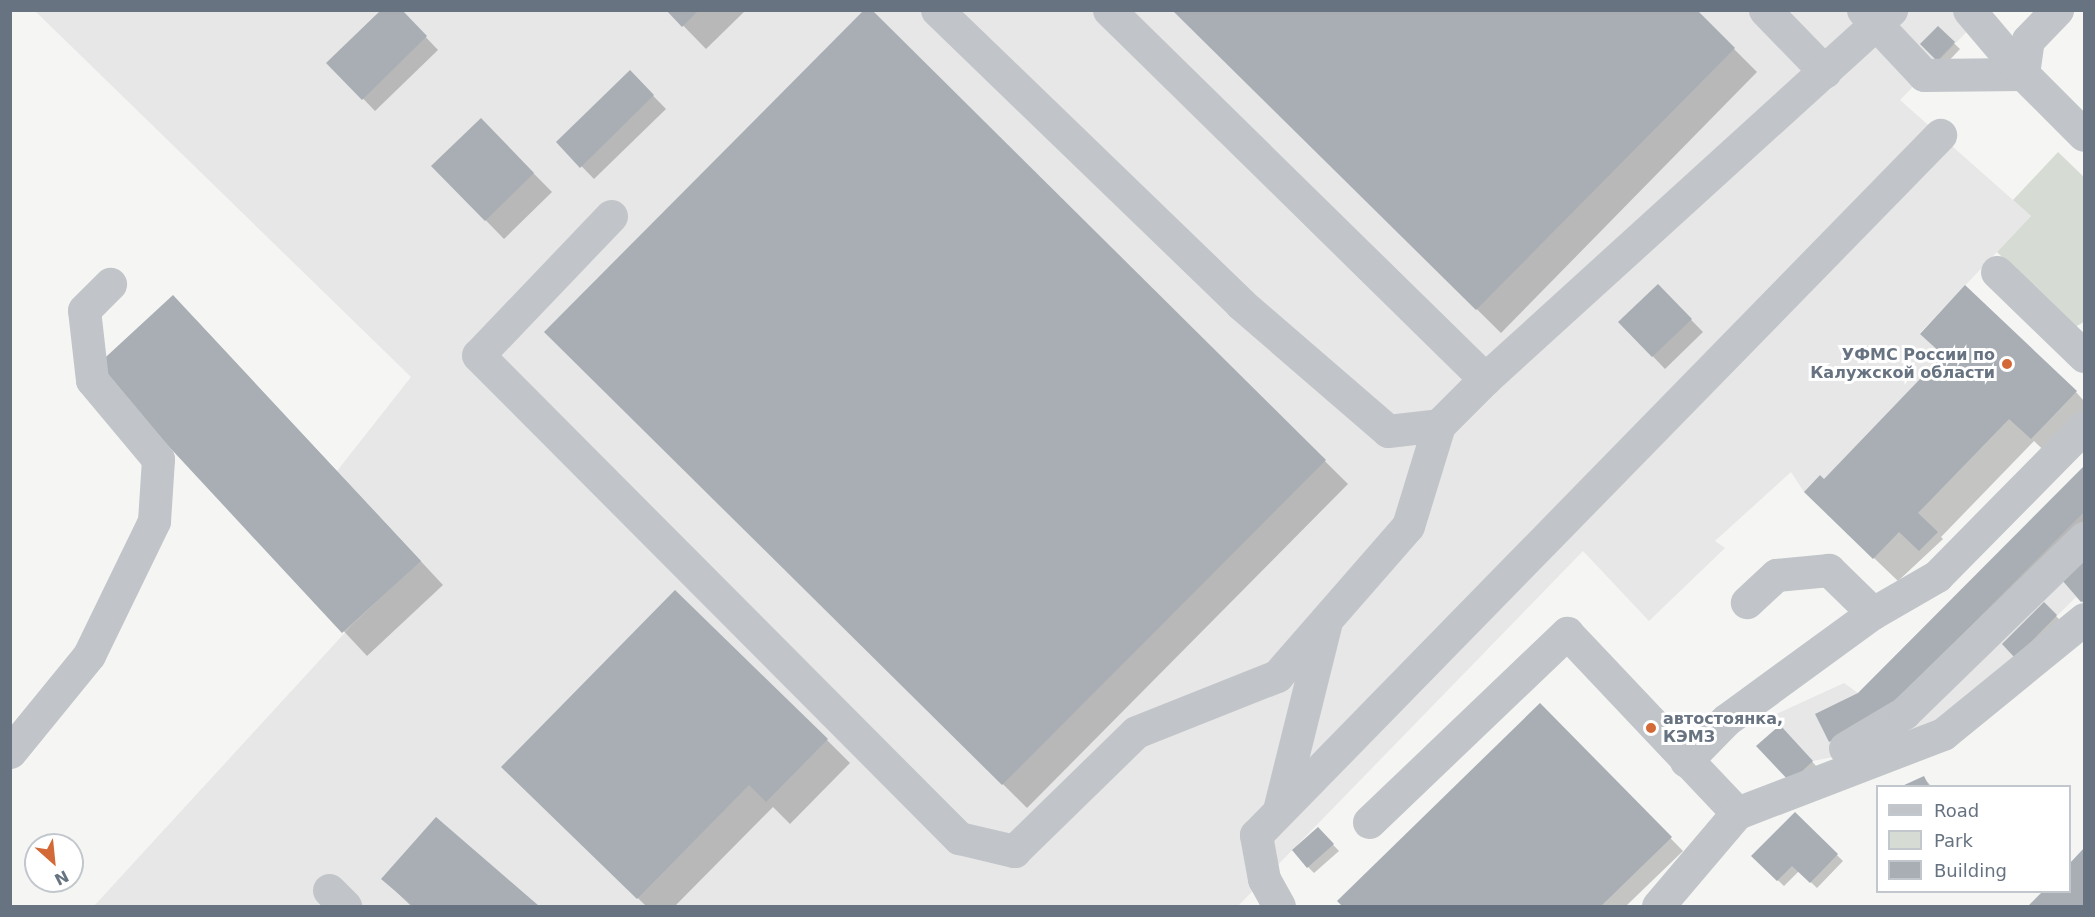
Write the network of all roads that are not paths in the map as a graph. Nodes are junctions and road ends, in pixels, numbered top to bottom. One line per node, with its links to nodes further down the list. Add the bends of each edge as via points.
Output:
1 (937, 10): 16 (street, via 1241,304 1388,431)
2 (1109, 10): 15 (street)
3 (1765, 10): 7 (street)
4 (1969, 10): 8 (street)
5 (2057, 10): 8 (street, via 2028,40)
6 (1877, 15): 7 (street); 8 (street, via 1924,75)
7 (1825, 72): 15 (street)
8 (2023, 74): 10 (street)
9 (1940, 135): 26 (street)
10 (2085, 135)
11 (611, 216): 22 (street, via 478,356 959,837 1014,851 1136,732 1277,676)
12 (1997, 272): 14 (street)
13 (110, 284): 24 (street, via 84,310 92,380 158,459 154,521 89,655)
14 (2085, 356)
15 (1485, 379): 16 (street)
16 (1439, 425): 22 (street, via 1408,526)
17 (2085, 427): 20 (street, via 1937,576)
18 (2085, 538): 23 (street, via 1904,713)
19 (1747, 602): 20 (street, via 1776,575 1829,570)
20 (1873, 613): 25 (street, via 1726,720)
21 (2085, 619): 27 (street, via 1943,734)
22 (1326, 620): 26 (street)
23 (1845, 748)
24 (10, 752)
25 (1686, 761): 27 (street); 28 (street, via 1567,633)
26 (1278, 812): 29 (street, via 1256,835 1264,879)
27 (1737, 813): 30 (street)
28 (1369, 822)
29 (1279, 906)
30 (1658, 906)

